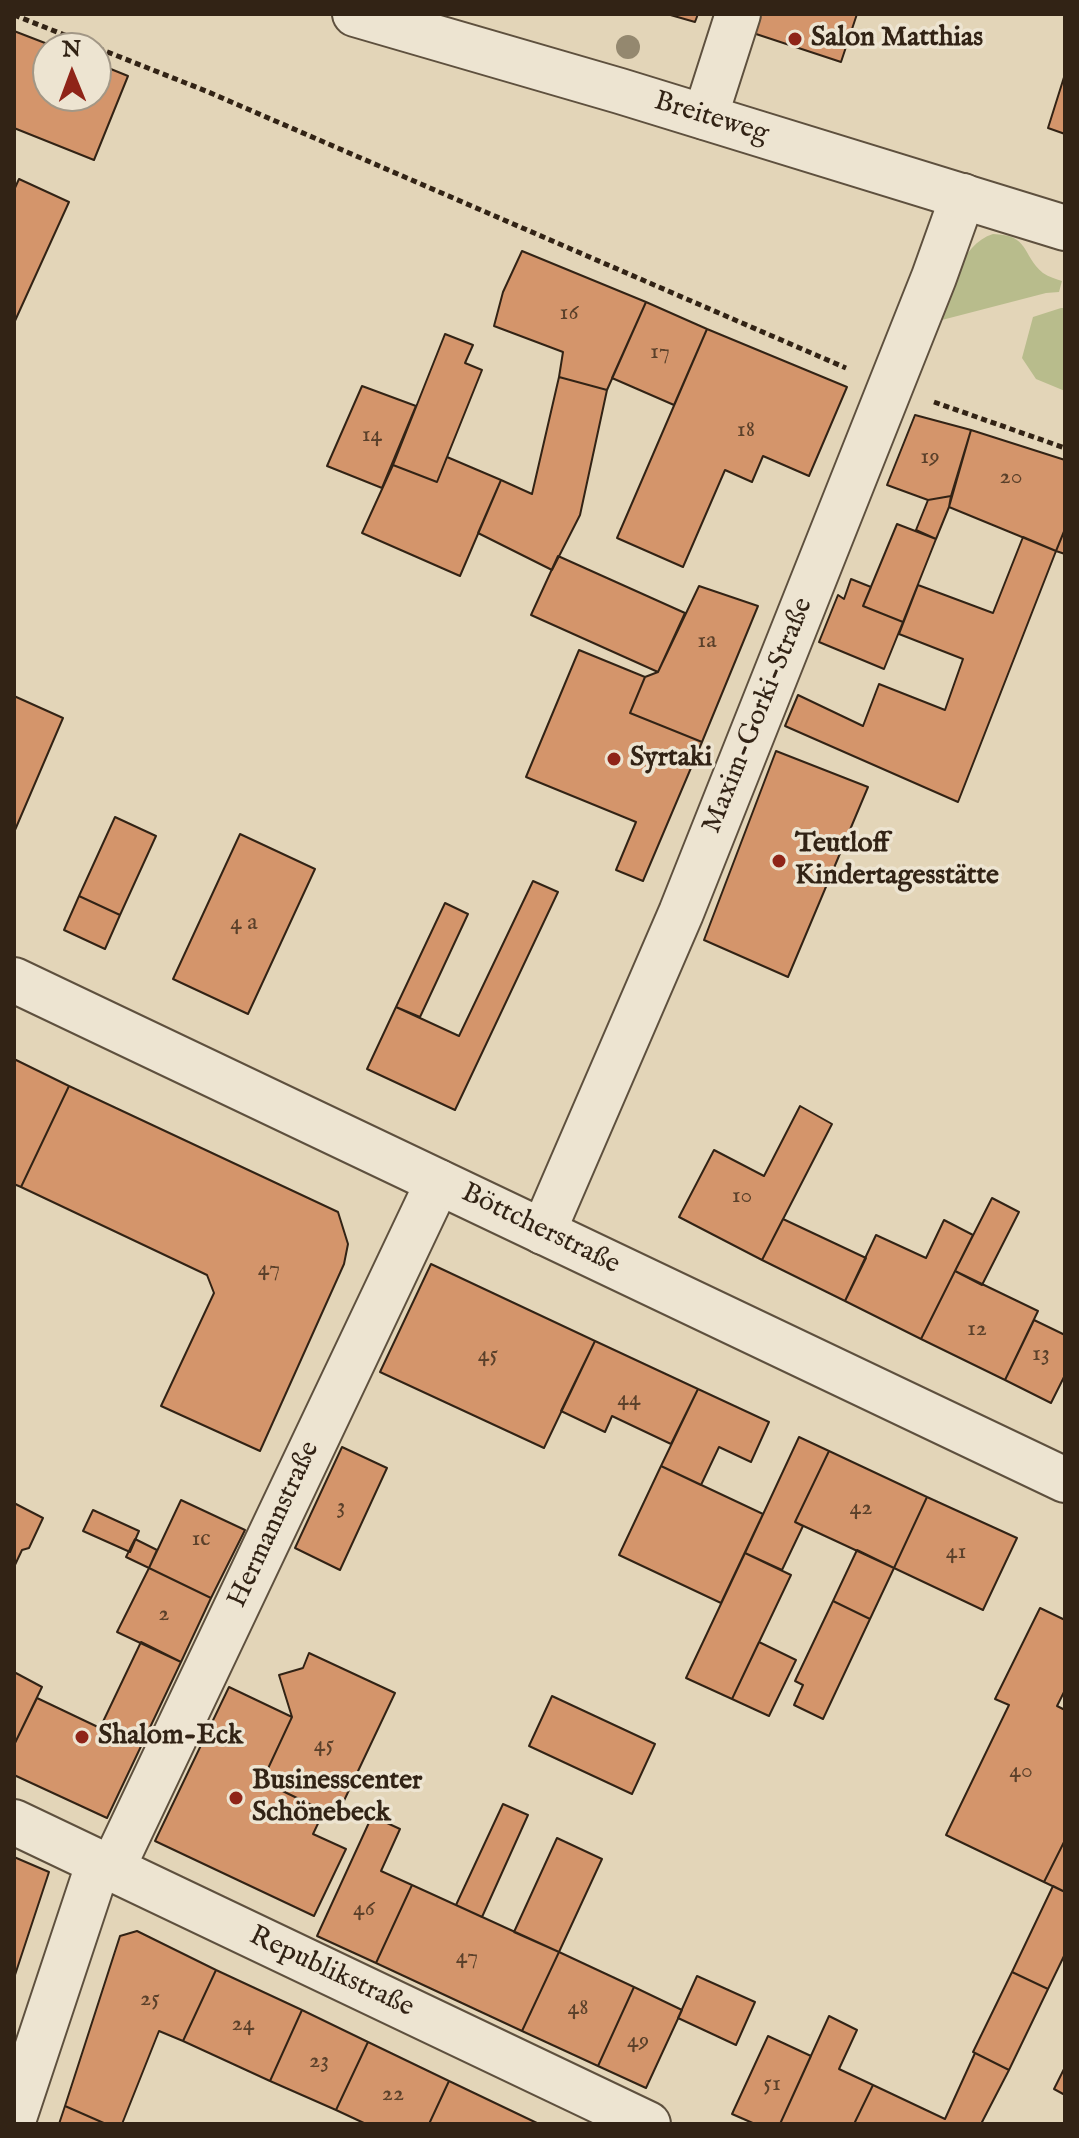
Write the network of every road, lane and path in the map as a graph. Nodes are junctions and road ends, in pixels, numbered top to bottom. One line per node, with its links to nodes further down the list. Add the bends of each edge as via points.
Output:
1 (355, 14): 4 (street, Breiteweg)
2 (738, 14): 4 (street)
3 (14, 15): 7 (path, via 206,91)
4 (705, 117): 5 (street, Breiteweg)
5 (963, 196): 6 (street, Breiteweg); 7 (street, Maxim-Gorki-Straße)
6 (1065, 228)
7 (890, 387): 8 (path); 11 (street, Maxim-Gorki-Straße, via 681,913)
8 (1065, 448)
9 (14, 980): 10 (street, Böttcherstraße)
10 (438, 1182): 11 (street, Böttcherstraße); 14 (street, Hermannstraße)
11 (543, 1232): 12 (street, Böttcherstraße)
12 (1065, 1480)
13 (14, 1822): 14 (street, Republikstraße)
14 (106, 1865): 15 (street, Hermannstraße); 16 (street, Republikstraße)
15 (14, 2118)
16 (648, 2124)

